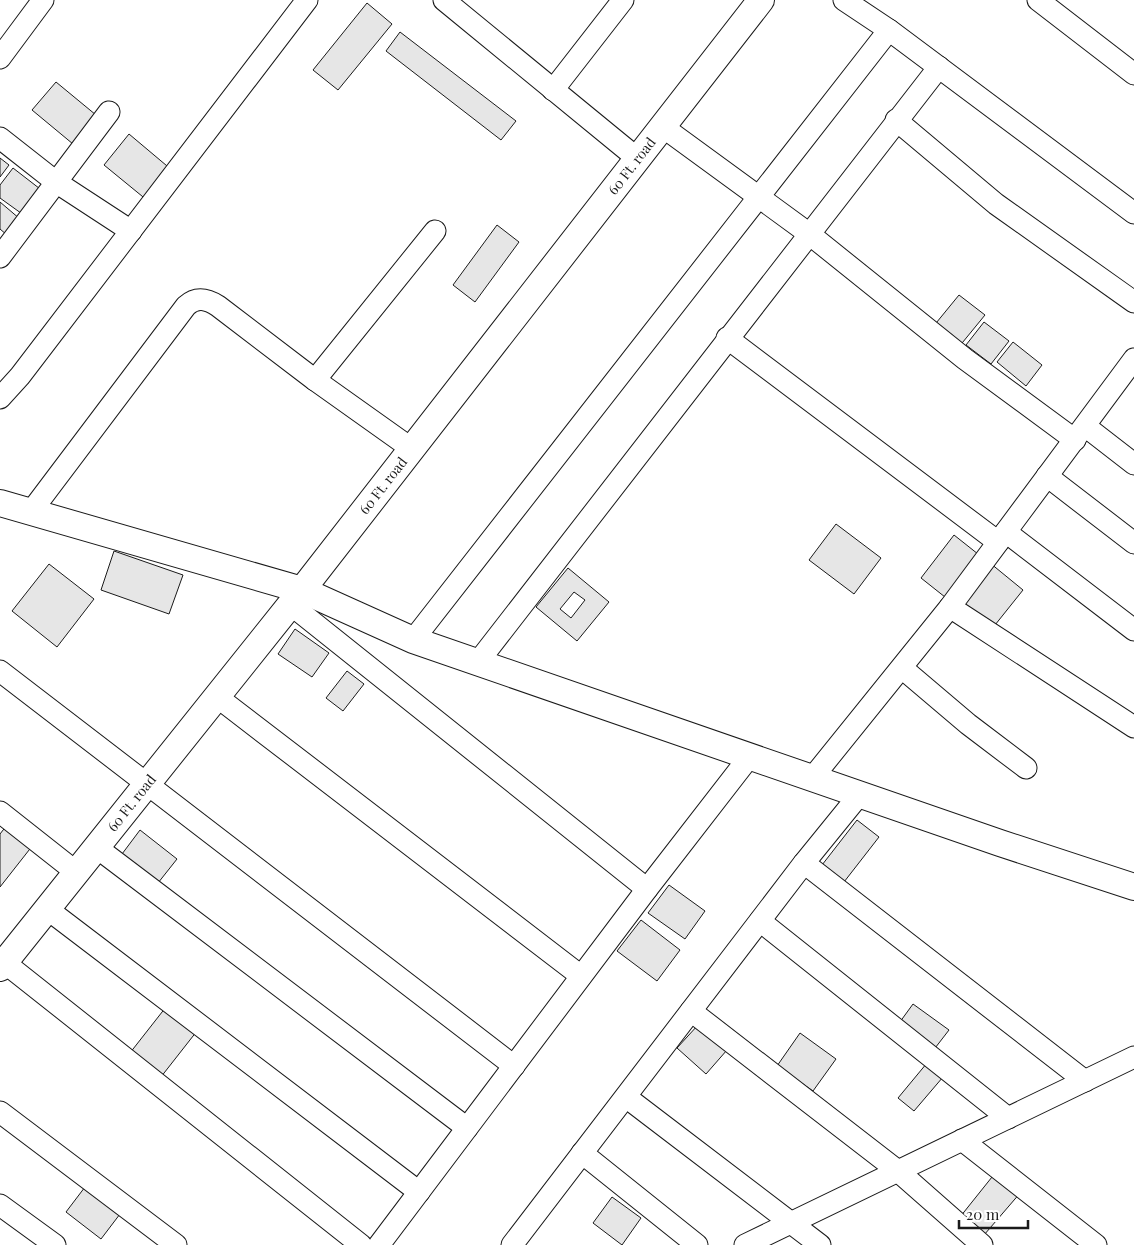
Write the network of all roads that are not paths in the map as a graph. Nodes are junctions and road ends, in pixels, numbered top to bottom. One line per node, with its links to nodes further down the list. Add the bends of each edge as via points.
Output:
1 (43, 0): 9 (street)
2 (307, 0): 21 (street)
3 (444, 0): 12 (street)
4 (623, 0): 12 (street)
5 (762, 0): 15 (street, 60 Ft. road)
6 (844, 0): 8 (street)
7 (1038, 0): 11 (street)
8 (889, 30): 10 (street); 19 (street)
9 (0, 58)
10 (939, 67): 14 (street); 20 (street)
11 (1134, 74)
12 (553, 90): 17 (street)
13 (109, 112): 18 (street)
14 (896, 120): 23 (street); 25 (street, via 996,204)
15 (663, 127): 17 (street, 60 Ft. road); 19 (street)
16 (0, 138): 18 (street)
17 (638, 159): 31 (street, 60 Ft. road)
18 (56, 182): 21 (street); 24 (street)
19 (758, 197): 23 (street); 41 (street)
20 (1134, 213)
21 (131, 231): 29 (street)
22 (435, 231): 28 (street)
23 (808, 233): 26 (street); 30 (street, via 965,360)
24 (0, 257)
25 (1134, 302)
26 (727, 338): 36 (street); 42 (street)
27 (1130, 372): 30 (street)
28 (315, 380): 31 (street); 35 (street, via 208,300 191,301)
29 (0, 398)
30 (1080, 433): 32 (street); 33 (street)
31 (412, 449): 38 (street, 60 Ft. road)
32 (1134, 464)
33 (1047, 476): 36 (street); 37 (street)
34 (0, 503): 35 (street)
35 (30, 513): 38 (street)
36 (1002, 537): 39 (street); 40 (street)
37 (1134, 543)
38 (296, 597): 41 (street); 45 (street, 60 Ft. road); 57 (street)
39 (950, 607): 43 (street); 46 (street)
40 (1134, 630)
41 (413, 640): 42 (street)
42 (478, 662): 47 (street)
43 (902, 668): 48 (street); 49 (street)
44 (0, 671): 50 (street)
45 (216, 696): 50 (street, 60 Ft. road); 61 (street)
46 (1134, 727)
47 (750, 756): 49 (street); 57 (street)
48 (1026, 768)
49 (813, 777): 51 (street)
50 (146, 784): 53 (street, 60 Ft. road); 64 (street)
51 (860, 794): 54 (street); 56 (street)
52 (0, 812): 55 (street)
53 (96, 846): 55 (street, 60 Ft. road); 69 (street)
54 (804, 863): 59 (street); 65 (street)
55 (76, 872): 58 (street, 60 Ft. road)
56 (1134, 887)
57 (647, 889): 61 (street)
58 (46, 908): 60 (street, 60 Ft. road); 73 (street)
59 (760, 921): 62 (street); 68 (street)
60 (1, 963): 79 (street)
61 (581, 976): 64 (street)
62 (691, 1011): 66 (street); 72 (street)
63 (1134, 1057): 65 (street)
64 (514, 1066): 69 (street)
65 (1085, 1081): 68 (street)
66 (626, 1097): 71 (street); 75 (street)
67 (0, 1112): 78 (street)
68 (1008, 1118): 70 (street)
69 (467, 1128): 73 (street)
70 (962, 1140): 72 (street); 85 (street)
71 (582, 1153): 76 (street); 81 (street)
72 (898, 1171): 75 (street); 84 (street)
73 (418, 1192): 80 (street)
74 (0, 1205): 77 (street)
75 (792, 1222): 82 (street); 83 (street)
76 (523, 1241)
77 (55, 1245)
78 (176, 1245)
79 (361, 1245)
80 (379, 1245)
81 (697, 1245)
82 (745, 1245)
83 (820, 1245)
84 (982, 1245)
85 (1096, 1245)

